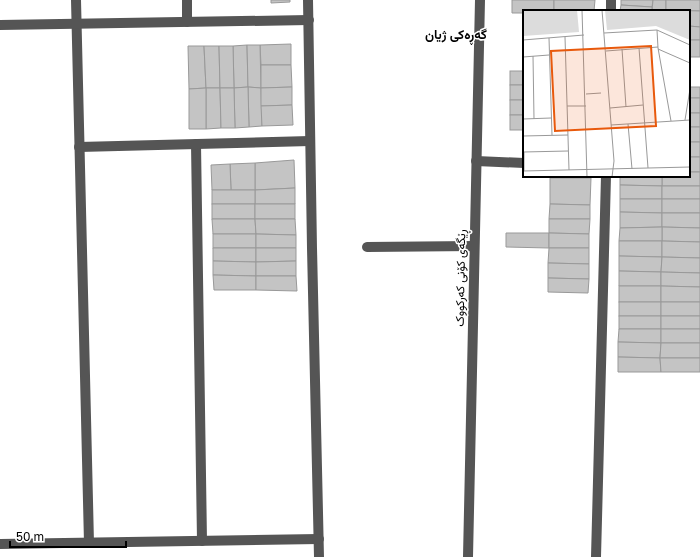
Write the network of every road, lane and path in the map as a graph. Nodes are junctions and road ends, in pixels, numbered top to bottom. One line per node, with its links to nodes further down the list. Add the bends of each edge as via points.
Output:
1 (76, 0): 7 (street)
2 (187, 0): 6 (street)
3 (308, 0): 5 (street)
4 (480, 0): 12 (street, ڕێگەی کۆنی کەرکووک)
5 (309, 20): 6 (street); 9 (street)
6 (188, 22): 7 (street)
7 (76, 24): 8 (street); 11 (street)
8 (0, 25)
9 (310, 141): 10 (street); 17 (street)
10 (196, 144): 11 (street); 18 (street)
11 (79, 147): 19 (street)
12 (476, 161): 13 (street); 15 (street, ڕێگەی کۆنی کەرکووک)
13 (523, 163)
14 (606, 177): 23 (street)
15 (474, 246): 16 (street); 22 (street, ڕێگەی کۆنی کەرکووک)
16 (367, 247)
17 (319, 539): 18 (street); 21 (street)
18 (202, 541): 19 (street)
19 (89, 543): 20 (street)
20 (0, 544)
21 (319, 557)
22 (468, 557)
23 (596, 557)

